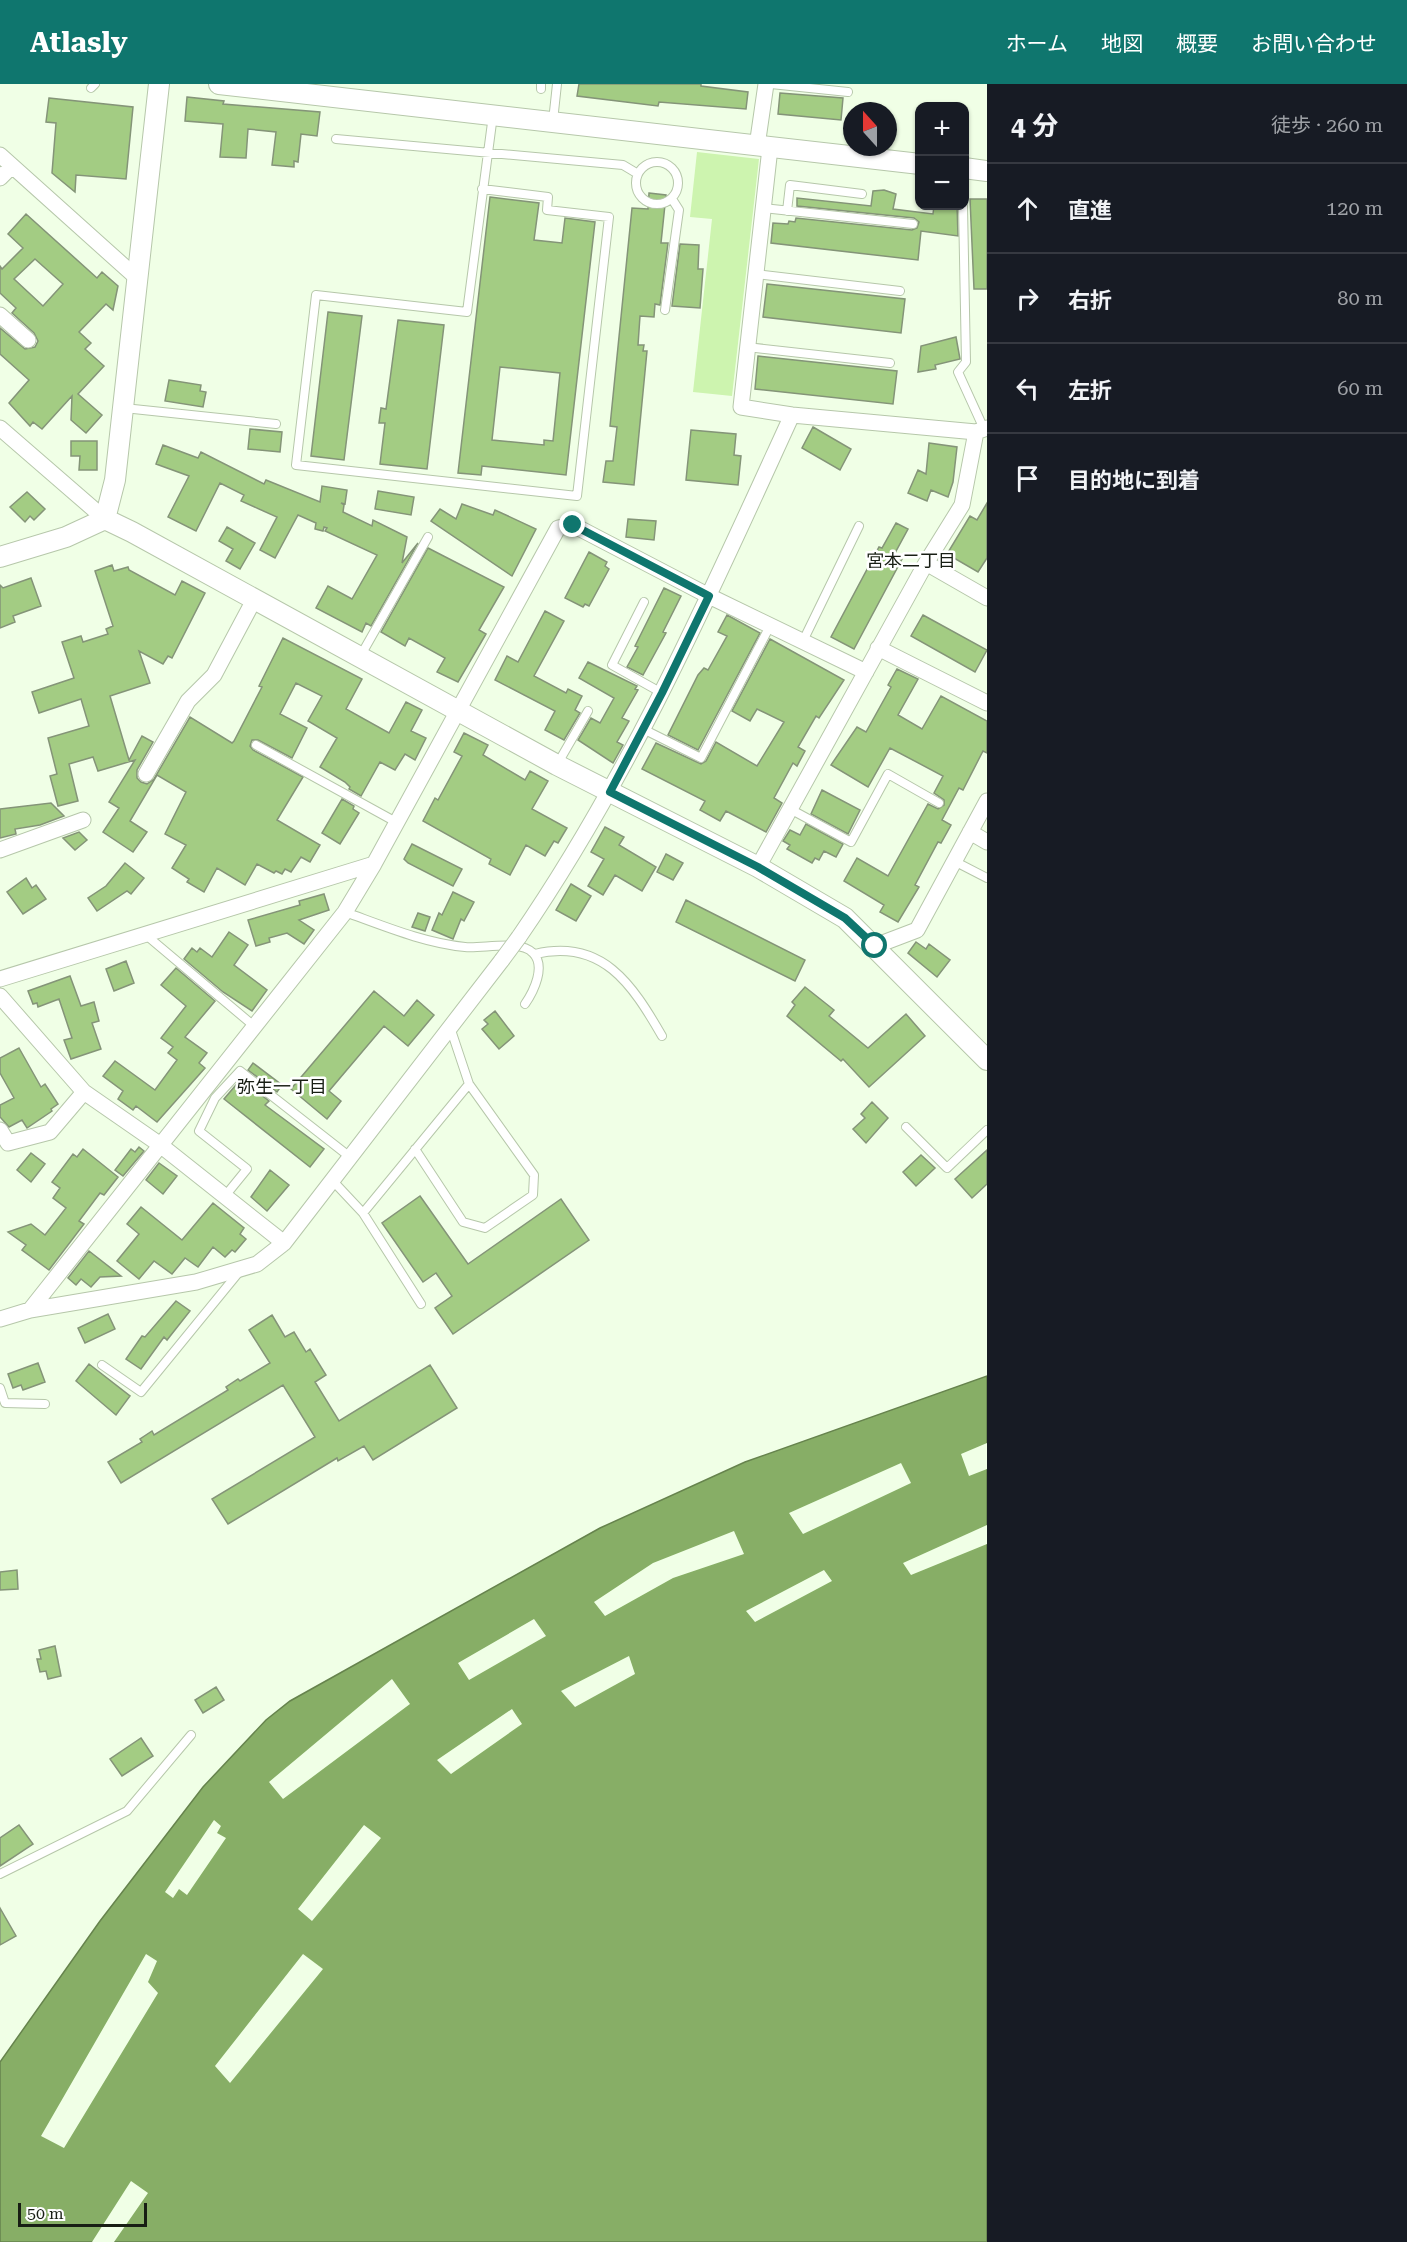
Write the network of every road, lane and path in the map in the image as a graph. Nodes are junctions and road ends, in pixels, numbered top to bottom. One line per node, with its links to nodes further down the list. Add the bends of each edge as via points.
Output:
1 (159, 84): 28 (street)
2 (219, 84): 6 (street)
3 (557, 84): 9 (lane)
4 (766, 84): 11 (street)
5 (771, 84): 7 (lane)
6 (336, 91): 8 (street)
7 (848, 92)
8 (493, 115): 9 (street); 12 (lane)
9 (553, 123): 11 (street)
10 (336, 139): 12 (lane)
11 (764, 147): 14 (street); 23 (street)
12 (488, 151): 18 (lane, via 623,165); 20 (lane)
13 (0, 155): 15 (street)
14 (915, 163)
15 (12, 166): 19 (street); 28 (street)
16 (969, 169): 17 (street)
17 (987, 171)
18 (638, 174): 22 (lane, via 637,190 648,202); 22 (lane, via 648,164 663,162 670,166 679,186)
19 (0, 178)
20 (482, 189): 20 (lane, via 467,312 316,295 296,465 577,496 609,217 547,210 549,197)
21 (862, 194): 25 (lane, via 790,185)
22 (672, 199): 30 (lane, via 679,210)
23 (763, 208): 25 (lane); 27 (street)
24 (963, 210): 39 (lane, via 966,362 958,372)
25 (787, 211): 26 (lane)
26 (913, 224)
27 (756, 274): 29 (lane); 33 (street)
28 (138, 278): 35 (street)
29 (900, 291)
30 (665, 310)
31 (0, 315): 32 (street)
32 (28, 340)
33 (747, 347): 34 (lane); 36 (street, via 741,407)
34 (890, 363)
35 (122, 407): 37 (lane); 40 (street, via 116,480)
36 (792, 415): 39 (street); 45 (street)
37 (276, 424)
38 (0, 428): 40 (street)
39 (982, 430): 44 (street, via 962,505)
40 (105, 519): 43 (street, via 66,537); 46 (street)
41 (859, 526): 50 (lane)
42 (428, 537): 52 (lane)
43 (0, 557)
44 (926, 563): 47 (street); 51 (street)
45 (709, 596): 49 (street); 54 (street); 56 (street, via 573,525 558,528)
46 (255, 598): 52 (street); 61 (street, via 214,675 188,701)
47 (987, 598)
48 (644, 602): 54 (lane, via 612,665)
49 (770, 626): 50 (street); 58 (lane, via 701,758)
50 (803, 641): 53 (street)
51 (878, 648): 53 (street); 55 (street)
52 (360, 656): 56 (street)
53 (867, 672): 65 (street)
54 (662, 693): 58 (street)
55 (987, 703)
56 (458, 709): 60 (street); 67 (street)
57 (588, 711): 60 (lane)
58 (643, 729): 62 (street)
59 (256, 745): 67 (lane)
60 (557, 765): 62 (street)
61 (146, 774)
62 (610, 792): 73 (street); 83 (street, bridge, via 559,879)
63 (987, 801): 68 (street)
64 (939, 803): 65 (lane, via 888,774 851,842)
65 (790, 809): 73 (street)
66 (83, 820): 70 (street)
67 (396, 822): 72 (street)
68 (970, 832): 69 (street); 71 (street)
69 (987, 842)
70 (0, 850)
71 (954, 861): 74 (lane); 77 (street, via 917,930)
72 (374, 864): 75 (street); 76 (street)
73 (758, 867): 77 (street, via 845,918)
74 (987, 878)
75 (345, 912): 78 (lane, via 430,941 467,947 498,945 528,949); 82 (street)
76 (146, 936): 79 (street); 82 (lane)
77 (875, 946): 85 (street)
78 (535, 954): 81 (lane, via 538,972); 84 (lane, via 573,950 596,957 622,976)
79 (0, 979)
80 (0, 996): 87 (street)
81 (525, 1004)
82 (254, 1026): 91 (street)
83 (450, 1027): 86 (lane); 93 (street)
84 (662, 1036)
85 (987, 1060)
86 (469, 1084): 92 (lane); 92 (lane, via 534,1175 533,1195 484,1228 464,1222)
87 (84, 1092): 89 (street, via 50,1132 8,1143); 91 (street)
88 (906, 1127): 90 (lane, via 947,1168)
89 (0, 1130)
90 (987, 1130)
91 (159, 1144): 95 (street); 100 (street)
92 (415, 1149): 96 (lane)
93 (350, 1157): 94 (street); 95 (lane, via 240,1071 215,1098 199,1131 247,1168)
94 (332, 1180): 96 (lane); 97 (street)
95 (225, 1196): 97 (street)
96 (363, 1212): 99 (lane)
97 (284, 1243): 98 (street, via 256,1264)
98 (242, 1269): 100 (street, via 196,1282); 102 (lane, via 141,1392)
99 (421, 1304)
100 (30, 1310): 101 (street)
101 (0, 1319)
102 (102, 1365)
103 (0, 1388): 104 (lane, via 5,1403)
104 (45, 1404)
105 (191, 1735): 106 (lane, via 127,1811)
106 (0, 1874)

